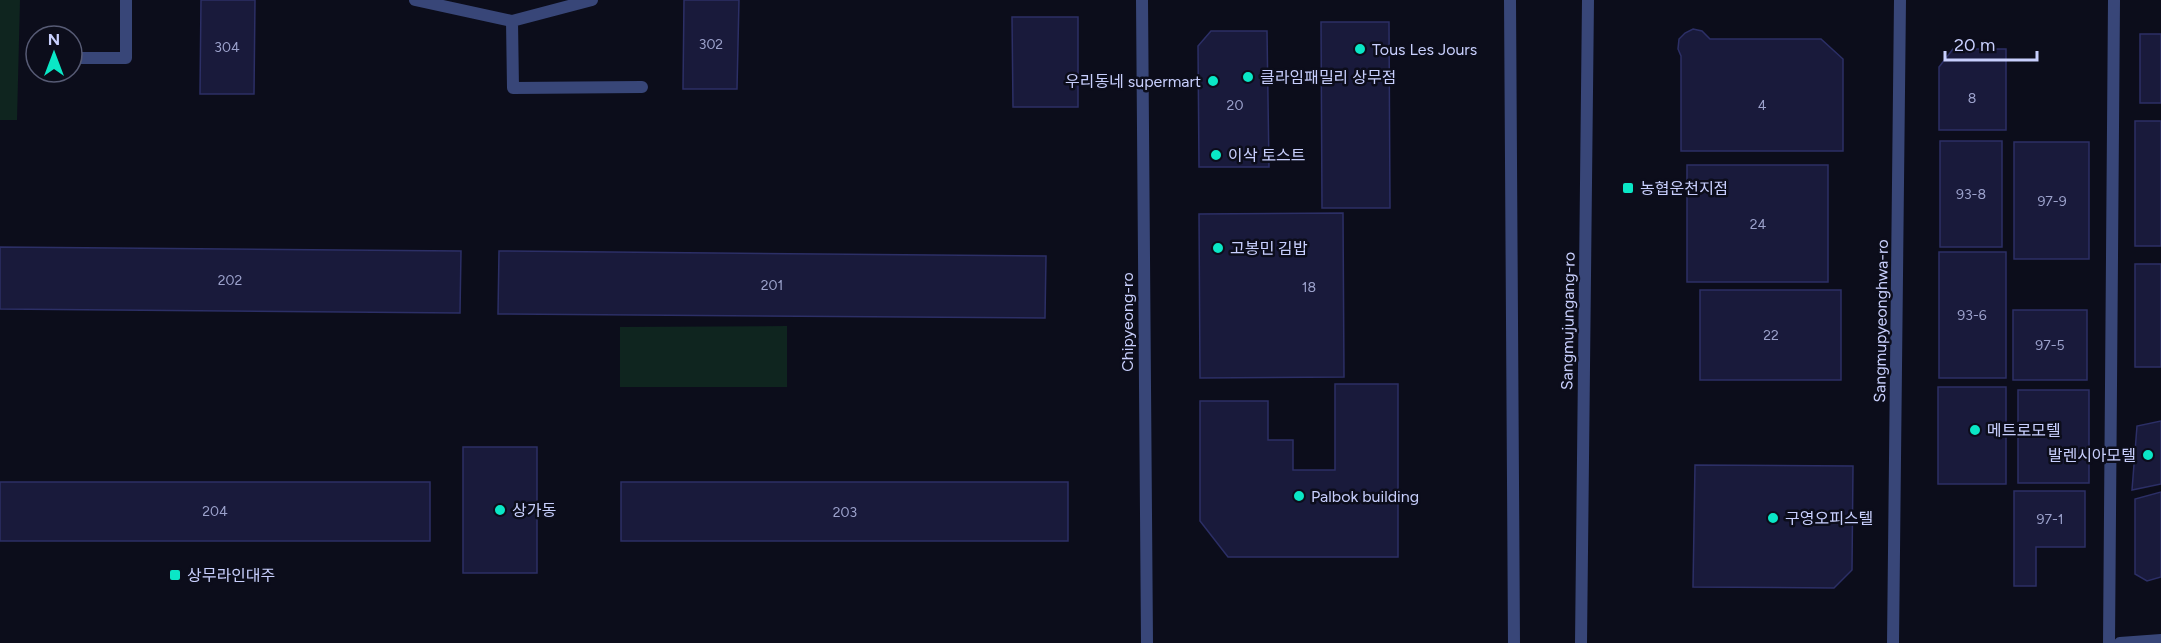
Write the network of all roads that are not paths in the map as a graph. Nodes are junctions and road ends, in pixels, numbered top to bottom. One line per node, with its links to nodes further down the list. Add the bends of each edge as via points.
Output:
1 (126, 0): 10 (street, via 126,58)
2 (415, 0): 9 (street)
3 (591, 0): 9 (street)
4 (1142, 0): 13 (street, Chipyeong-ro)
5 (1510, 0): 14 (street)
6 (1588, 0): 15 (street, Sangmujungang-ro)
7 (1900, 0): 16 (street, Sangmupyeonghwa-ro)
8 (2114, 0): 17 (street)
9 (512, 21): 11 (street, via 513,88)
10 (84, 58)
11 (642, 87)
12 (2161, 640): 18 (street)
13 (1147, 643)
14 (1514, 643)
15 (1581, 643)
16 (1893, 643)
17 (2109, 643)
18 (2120, 643)

